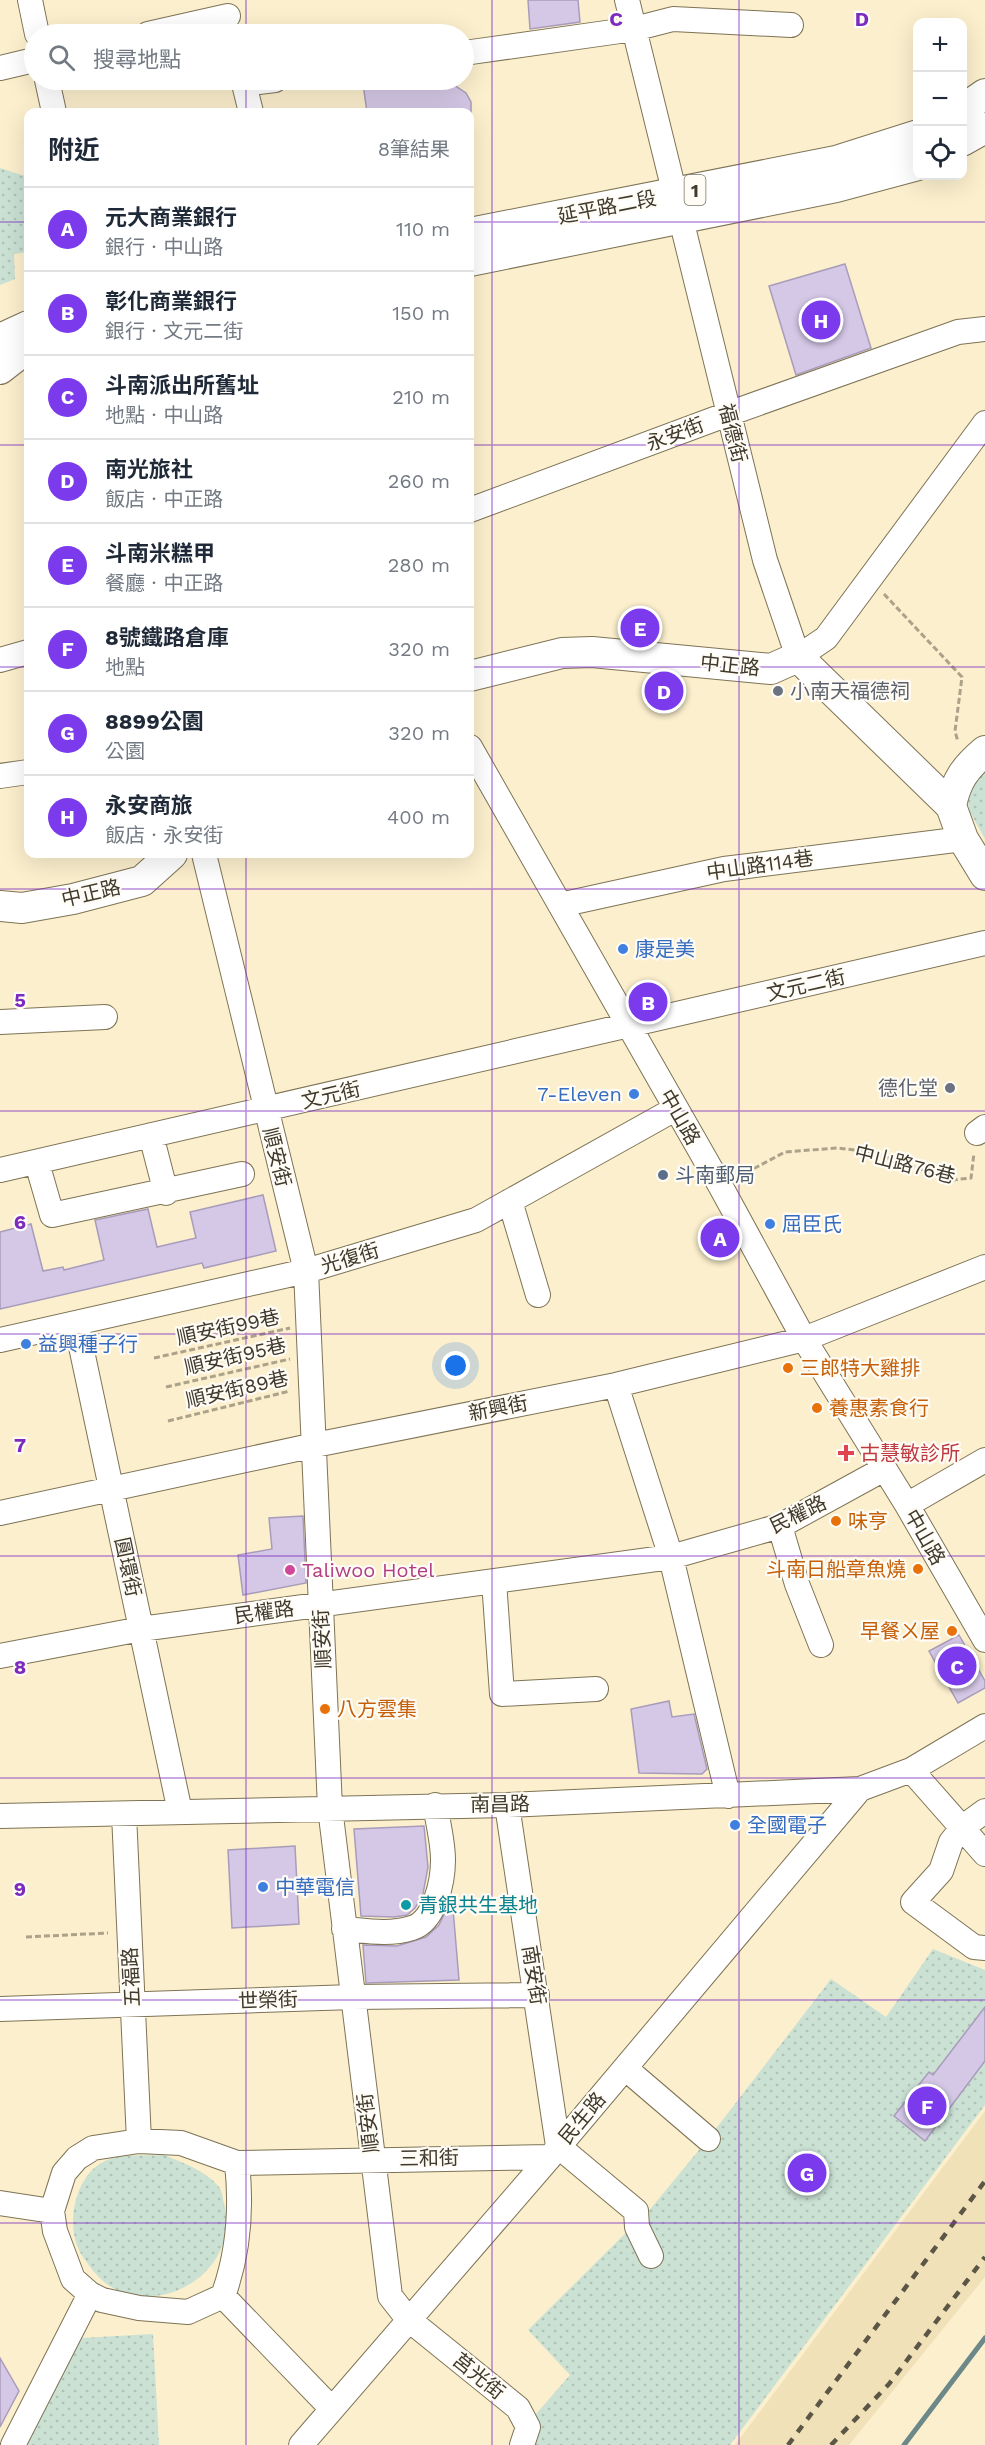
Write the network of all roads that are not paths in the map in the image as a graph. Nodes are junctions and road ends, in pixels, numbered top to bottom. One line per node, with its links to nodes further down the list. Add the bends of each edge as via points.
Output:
1 (30, 0): 4 (street)
2 (627, 0): 7 (street, 福德街)
3 (228, 17): 5 (street)
4 (35, 24)
5 (195, 24)
6 (791, 26): 7 (street, via 673,19)
7 (634, 29): 8 (street); 21 (street, 福德街)
8 (474, 52)
9 (24, 62): 10 (street)
10 (0, 68)
11 (49, 90): 15 (street)
12 (245, 90): 16 (street)
13 (985, 94): 14 (main road)
14 (967, 107)
15 (53, 108)
16 (250, 108)
17 (985, 128): 19 (main road)
18 (913, 137): 21 (main road, 延平路二段 / 1)
19 (967, 139)
20 (913, 166): 21 (main road, 延平路二段 / 1, via 836,187)
21 (677, 206): 22 (main road, 延平路二段 / 1); 23 (main road, 延平路二段 / 1); 25 (street, 福德街)
22 (474, 232)
23 (474, 260)
24 (985, 329): 25 (street, 永安街, via 958,332)
25 (728, 414): 27 (street, 永安街); 29 (street, 福德街, via 765,560)
26 (985, 423): 29 (street, 中正路, via 826,638)
27 (474, 509)
28 (24, 653): 30 (street)
29 (798, 657): 31 (main road, 中正路, via 771,669 592,652 562,653); 36 (main road, 福德街)
30 (0, 660)
31 (474, 675)
32 (474, 754): 41 (street, 中山路)
33 (975, 759): 36 (main road, via 955,784)
34 (24, 773): 35 (street)
35 (0, 776)
36 (951, 806): 37 (main road, 福德街)
37 (963, 839): 40 (main road, 福德街); 41 (street, 中山路114巷, via 724,868)
38 (168, 858): 42 (main road, 中正路, via 142,881 74,899 22,908)
39 (205, 858): 48 (street, 順安街)
40 (985, 875)
41 (560, 905): 46 (street, 中山路)
42 (0, 906)
43 (985, 943): 46 (street, 文元二街)
44 (105, 1017): 45 (street)
45 (0, 1022)
46 (627, 1026): 47 (street, 中山路); 48 (street, 文元街)
47 (675, 1109): 54 (street, 光復街); 59 (street, 中山路)
48 (266, 1110): 49 (street, 文元街); 56 (street, 順安街)
49 (151, 1135): 50 (street, 文元街); 53 (street)
50 (37, 1163): 51 (street, 文元街); 53 (street, via 52,1215)
51 (0, 1170)
52 (242, 1174): 53 (street)
53 (166, 1193)
54 (510, 1201): 56 (street, 光復街, via 476,1220); 57 (street)
55 (985, 1267): 59 (street, 新興街)
56 (306, 1271): 58 (street, 光復街); 62 (street, 順安街)
57 (538, 1294)
58 (76, 1323): 60 (street, 光復街); 65 (street, 圓環街)
59 (804, 1339): 61 (street, 新興街); 64 (street, 中山路)
60 (0, 1340)
61 (616, 1385): 62 (street, 新興街); 69 (street)
62 (315, 1445): 65 (street, 新興街); 71 (street, 順安街)
63 (985, 1460): 66 (street)
64 (884, 1469): 66 (street, 中山路); 68 (street, 民權路)
65 (112, 1490): 67 (street, 新興街); 72 (street, 圓環街)
66 (907, 1505): 73 (street, 中山路)
67 (0, 1513)
68 (780, 1526): 69 (street, 民權路); 74 (street)
69 (671, 1557): 70 (street, 民權路); 80 (street)
70 (494, 1581): 71 (street, 民權路); 76 (street, via 502,1694)
71 (320, 1604): 72 (street, 民權路); 83 (street, 順安街)
72 (141, 1629): 75 (street, 民權路); 85 (street, 圓環街)
73 (985, 1640)
74 (821, 1645)
75 (0, 1656)
76 (596, 1689)
77 (985, 1726): 78 (street, 南昌路)
78 (911, 1770): 79 (street, 南昌路); 88 (street)
79 (860, 1789): 80 (street, 南昌路); 96 (street, 民生路)
80 (728, 1796): 82 (street, 南昌路)
81 (435, 1805): 82 (street, 南昌路); 83 (street, 南昌路); 90 (street, via 443,1860 437,1894 428,1916 415,1927 391,1932)
82 (507, 1805): 92 (street, 南安街)
83 (330, 1808): 85 (street, 南昌路); 90 (street, 順安街)
84 (985, 1811): 88 (street)
85 (180, 1812): 86 (street, 南昌路)
86 (124, 1814): 87 (street, 南昌路); 94 (street, 五福路)
87 (0, 1816)
88 (963, 1827): 89 (street); 91 (street, via 951,1842 941,1871 913,1902 974,1947)
89 (985, 1854)
90 (344, 1929): 93 (street, 順安街)
91 (985, 1948)
92 (537, 1995): 93 (street, 世榮街); 99 (street, 南安街)
93 (353, 1997): 94 (street, 世榮街); 100 (street, 順安街)
94 (133, 2005): 95 (street, 世榮街); 98 (street, 五福路)
95 (0, 2009)
96 (625, 2068): 97 (street); 99 (street, 民生路)
97 (708, 2139)
98 (139, 2141): 101 (street, via 181,2143); 103 (street, via 93,2148 76,2158 64,2173)
99 (554, 2151): 100 (street, 三和街); 104 (street, via 636,2211 637,2227); 107 (street, 民生路)
100 (372, 2159): 101 (street, 三和街); 107 (street, 順安街, via 390,2296)
101 (237, 2163): 106 (street, via 240,2219 233,2267)
102 (0, 2203): 103 (street)
103 (52, 2211): 105 (street, via 68,2268)
104 (651, 2256)
105 (90, 2294): 106 (street, via 139,2308 188,2312); 109 (street)
106 (223, 2296): 108 (street)
107 (408, 2319): 108 (street, 民生路); 111 (street, 莒光街, via 518,2408 528,2427)
108 (332, 2409): 110 (street, 民生路)
109 (14, 2445)
110 (301, 2445)
111 (522, 2445)

